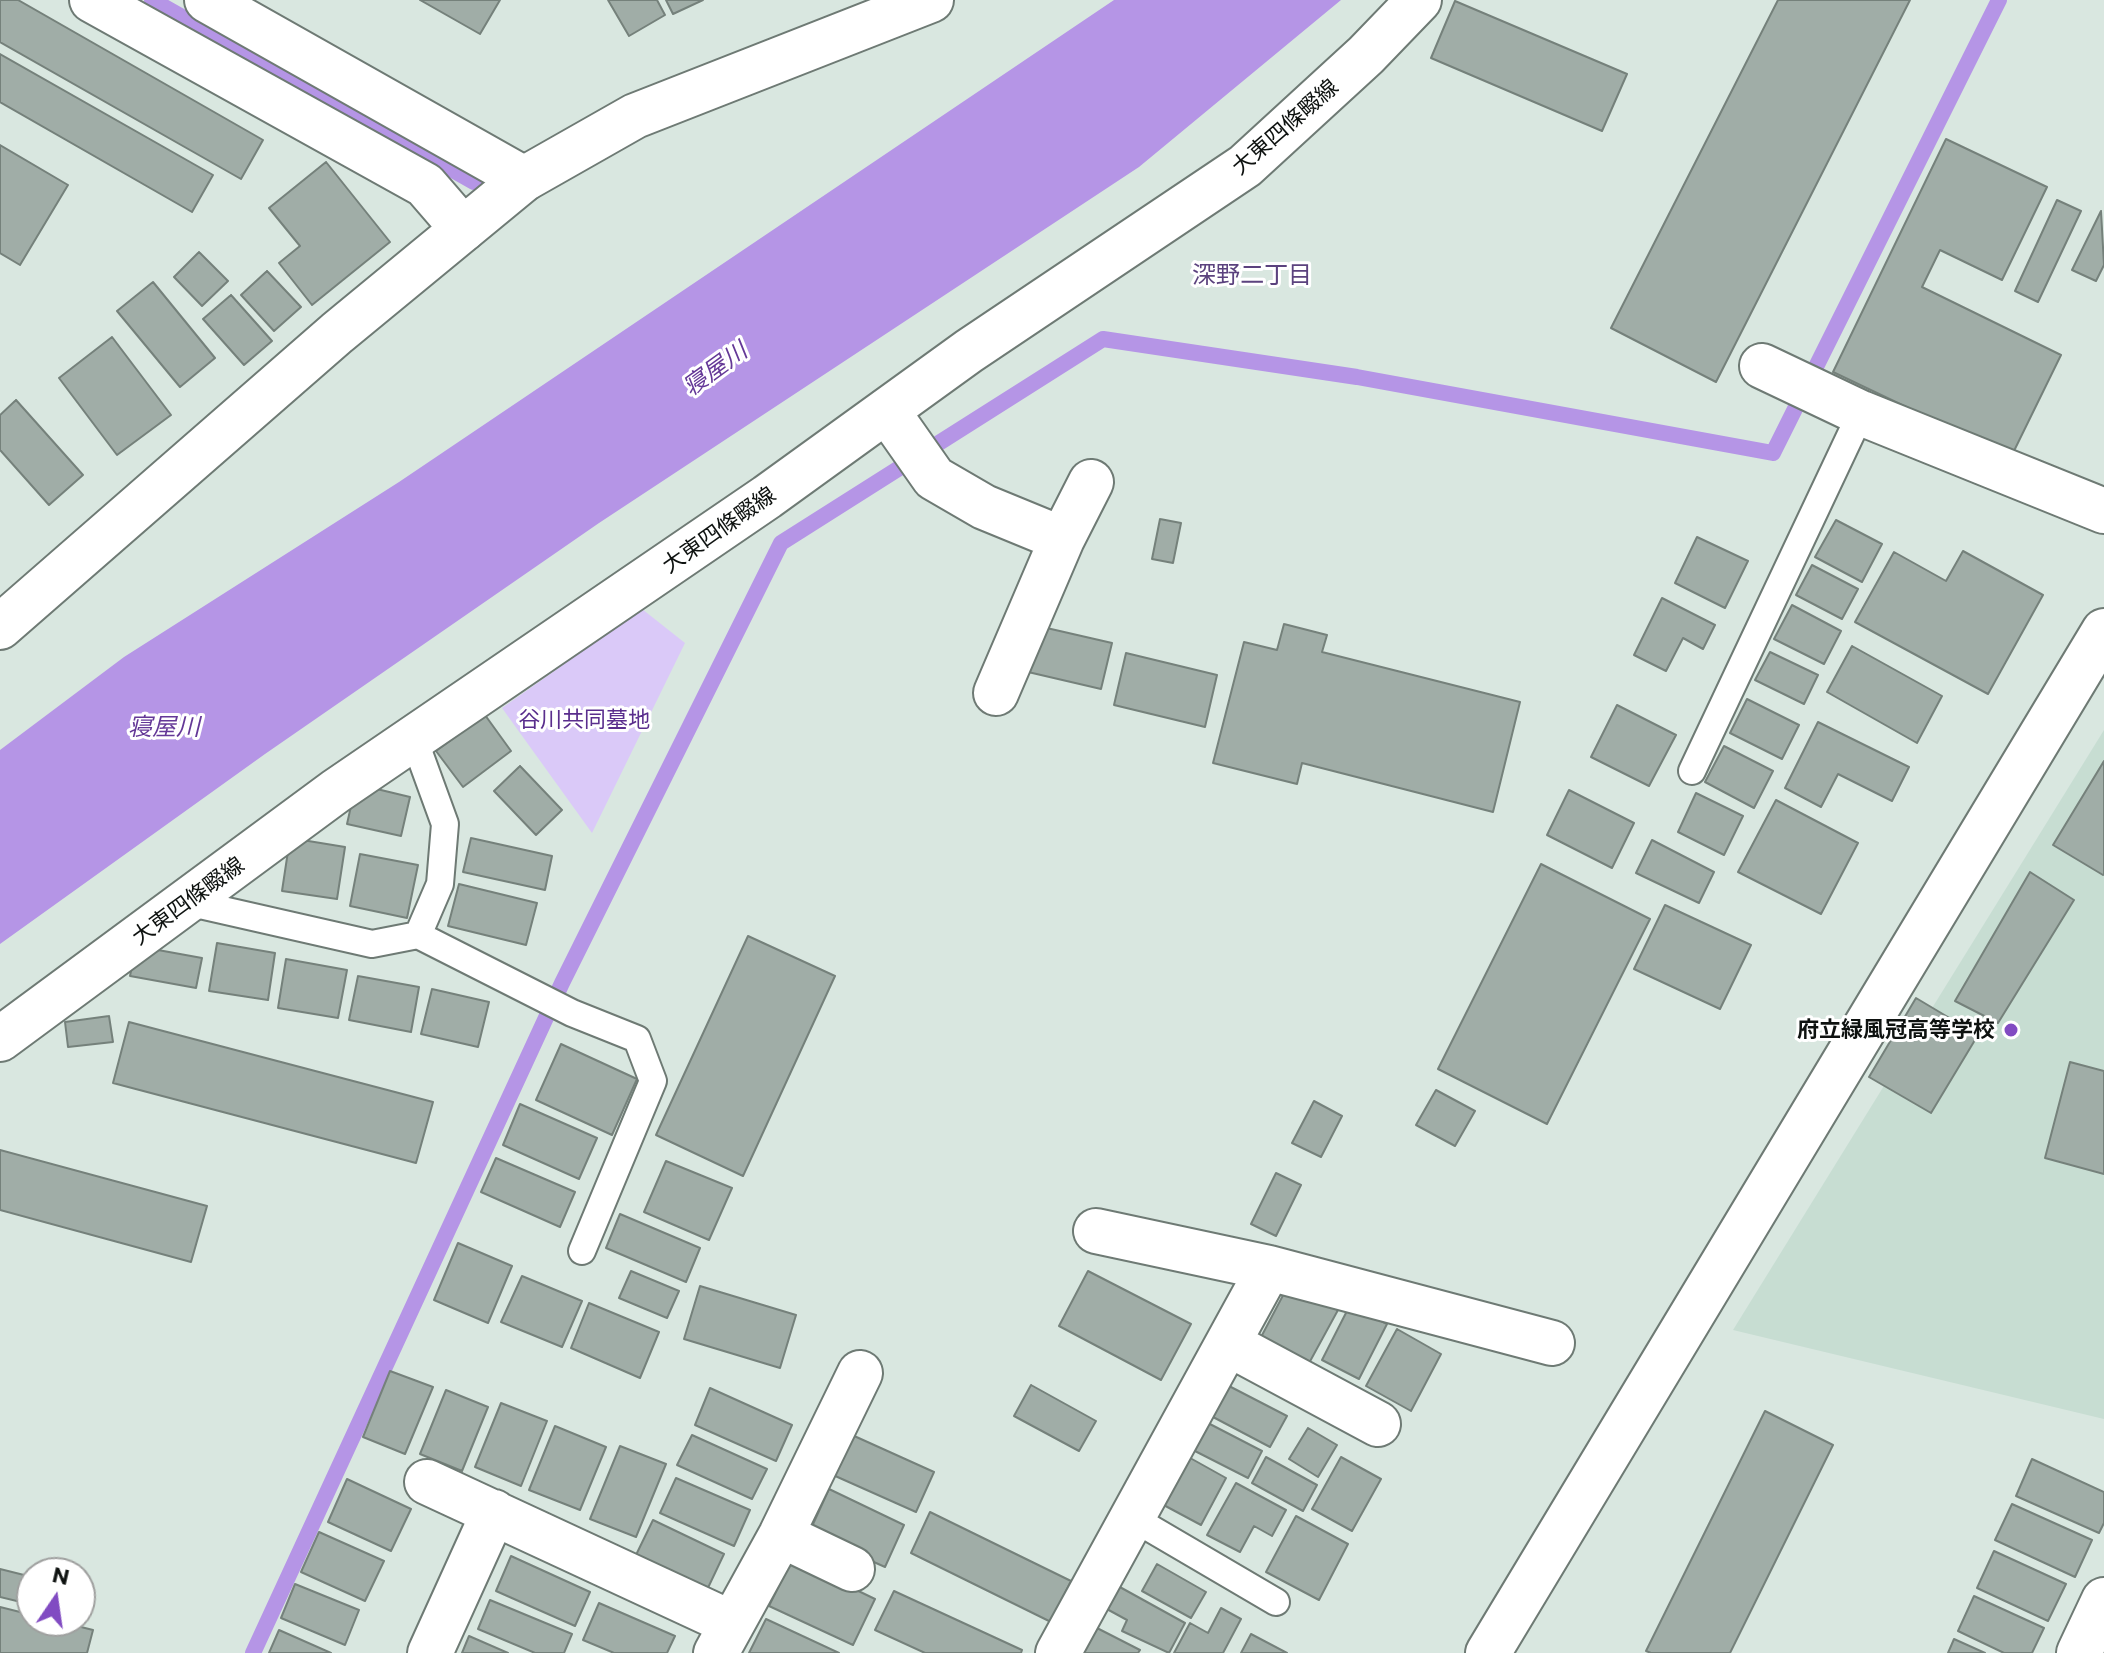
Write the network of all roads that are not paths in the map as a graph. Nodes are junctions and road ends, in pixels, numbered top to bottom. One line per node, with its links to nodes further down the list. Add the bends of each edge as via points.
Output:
1 (92, 0): 7 (street, via 425,185)
2 (207, 0): 6 (street)
3 (931, 0): 5 (street)
4 (1419, 0): 10 (street, 大東四條畷線, via 1245,166)
5 (861, 13): 6 (street, via 635,116)
6 (524, 179): 7 (street)
7 (463, 229): 14 (street)
8 (1762, 366): 9 (street)
9 (1846, 407): 12 (street); 18 (lane)
10 (887, 411): 13 (street, via 934,478 984,507); 17 (street, 大東四條畷線)
11 (1091, 482): 13 (street)
12 (2104, 511)
13 (1062, 539): 16 (street)
14 (0, 627)
15 (2104, 631): 39 (street)
16 (996, 693)
17 (414, 739): 19 (street, 大東四條畷線); 20 (lane, via 445,824 440,884)
18 (1692, 771)
19 (187, 902): 20 (lane, via 372,944); 21 (street, 大東四條畷線)
20 (418, 935): 23 (lane, via 572,1013 637,1039 653,1081)
21 (0, 1039)
22 (1096, 1231): 24 (street)
23 (582, 1251)
24 (1269, 1268): 25 (street); 26 (street)
25 (1552, 1343)
26 (1229, 1344): 28 (street); 31 (street)
27 (860, 1373): 32 (street)
28 (1378, 1424)
29 (427, 1482): 30 (street)
30 (494, 1512): 36 (street); 37 (street)
31 (1131, 1517): 35 (lane); 38 (street)
32 (781, 1535): 33 (street); 36 (street)
33 (852, 1569)
34 (2104, 1600): 40 (street)
35 (1276, 1602)
36 (724, 1638)
37 (430, 1653)
38 (1058, 1653)
39 (1488, 1653)
40 (2079, 1653)

